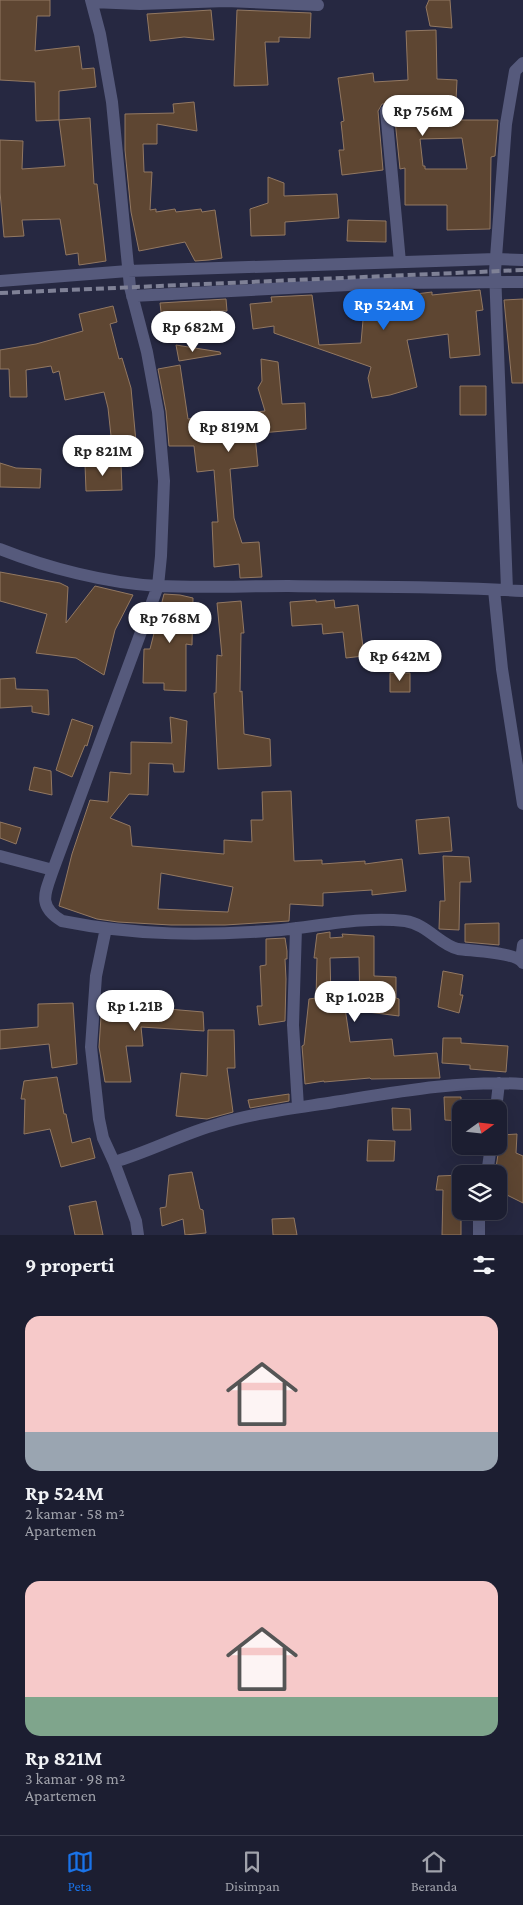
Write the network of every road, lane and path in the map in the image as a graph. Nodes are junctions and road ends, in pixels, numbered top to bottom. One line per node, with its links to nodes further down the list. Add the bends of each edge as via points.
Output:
1 (92, 1): 2 (street); 8 (street, via 112,102)
2 (318, 5)
3 (523, 63): 5 (street, via 515,72 506,124)
4 (386, 111): 7 (street)
5 (496, 259): 6 (street); 7 (street); 11 (street)
6 (523, 260)
7 (400, 262): 8 (street)
8 (128, 271): 9 (street); 12 (street)
9 (0, 281)
10 (523, 282): 11 (street)
11 (496, 283): 12 (street, via 389,283); 15 (street)
12 (132, 296): 14 (street, via 147,352 159,422 164,481)
13 (0, 548): 14 (street, via 67,570)
14 (158, 586): 15 (street); 19 (street)
15 (501, 590): 16 (street); 17 (street, via 502,669)
16 (523, 591)
17 (523, 804)
18 (0, 856): 19 (street)
19 (53, 870): 20 (street, via 44,897 52,915 62,921)
20 (106, 928): 21 (street, via 189,934); 28 (street, via 96,976 91,1047 99,1119)
21 (296, 928): 23 (street, via 365,920 405,921 419,924 457,948); 27 (street, via 294,1025)
22 (523, 945): 23 (street)
23 (522, 961)
24 (523, 1084): 25 (street)
25 (498, 1088): 26 (street); 27 (street, via 403,1090)
26 (497, 1100)
27 (298, 1108): 28 (street, via 217,1124)
28 (114, 1162): 30 (street)
29 (479, 1220): 31 (street)
30 (138, 1235)
31 (479, 1235)

